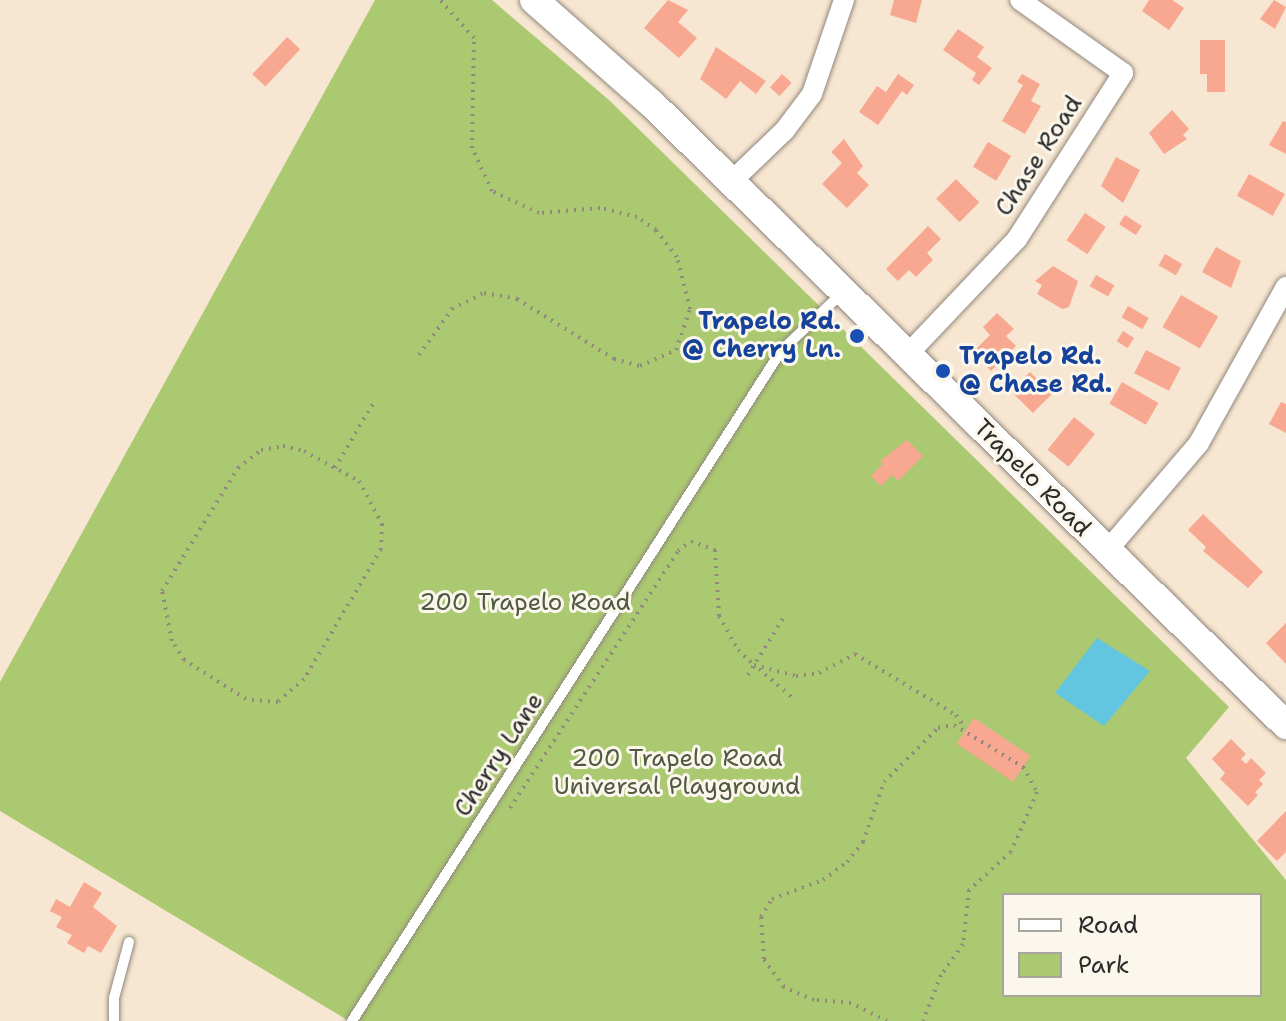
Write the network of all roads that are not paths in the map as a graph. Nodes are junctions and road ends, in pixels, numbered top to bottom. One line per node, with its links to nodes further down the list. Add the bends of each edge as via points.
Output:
1 (534, 0): 4 (main road, Trapelo Road)
2 (844, 0): 4 (street, via 812,94 785,130)
3 (1020, 0): 7 (street, Chase Road, via 1123,73 1017,239)
4 (732, 181): 6 (main road, Trapelo Road)
5 (1286, 287): 8 (street, via 1199,443)
6 (843, 293): 7 (main road, Trapelo Road); 12 (lane, Cherry Lane, via 781,351)
7 (907, 355): 8 (main road, Trapelo Road)
8 (1106, 552): 9 (main road, Trapelo Road)
9 (1286, 725)
10 (129, 942): 11 (lane, via 114,998)
11 (114, 1021)
12 (352, 1021)

